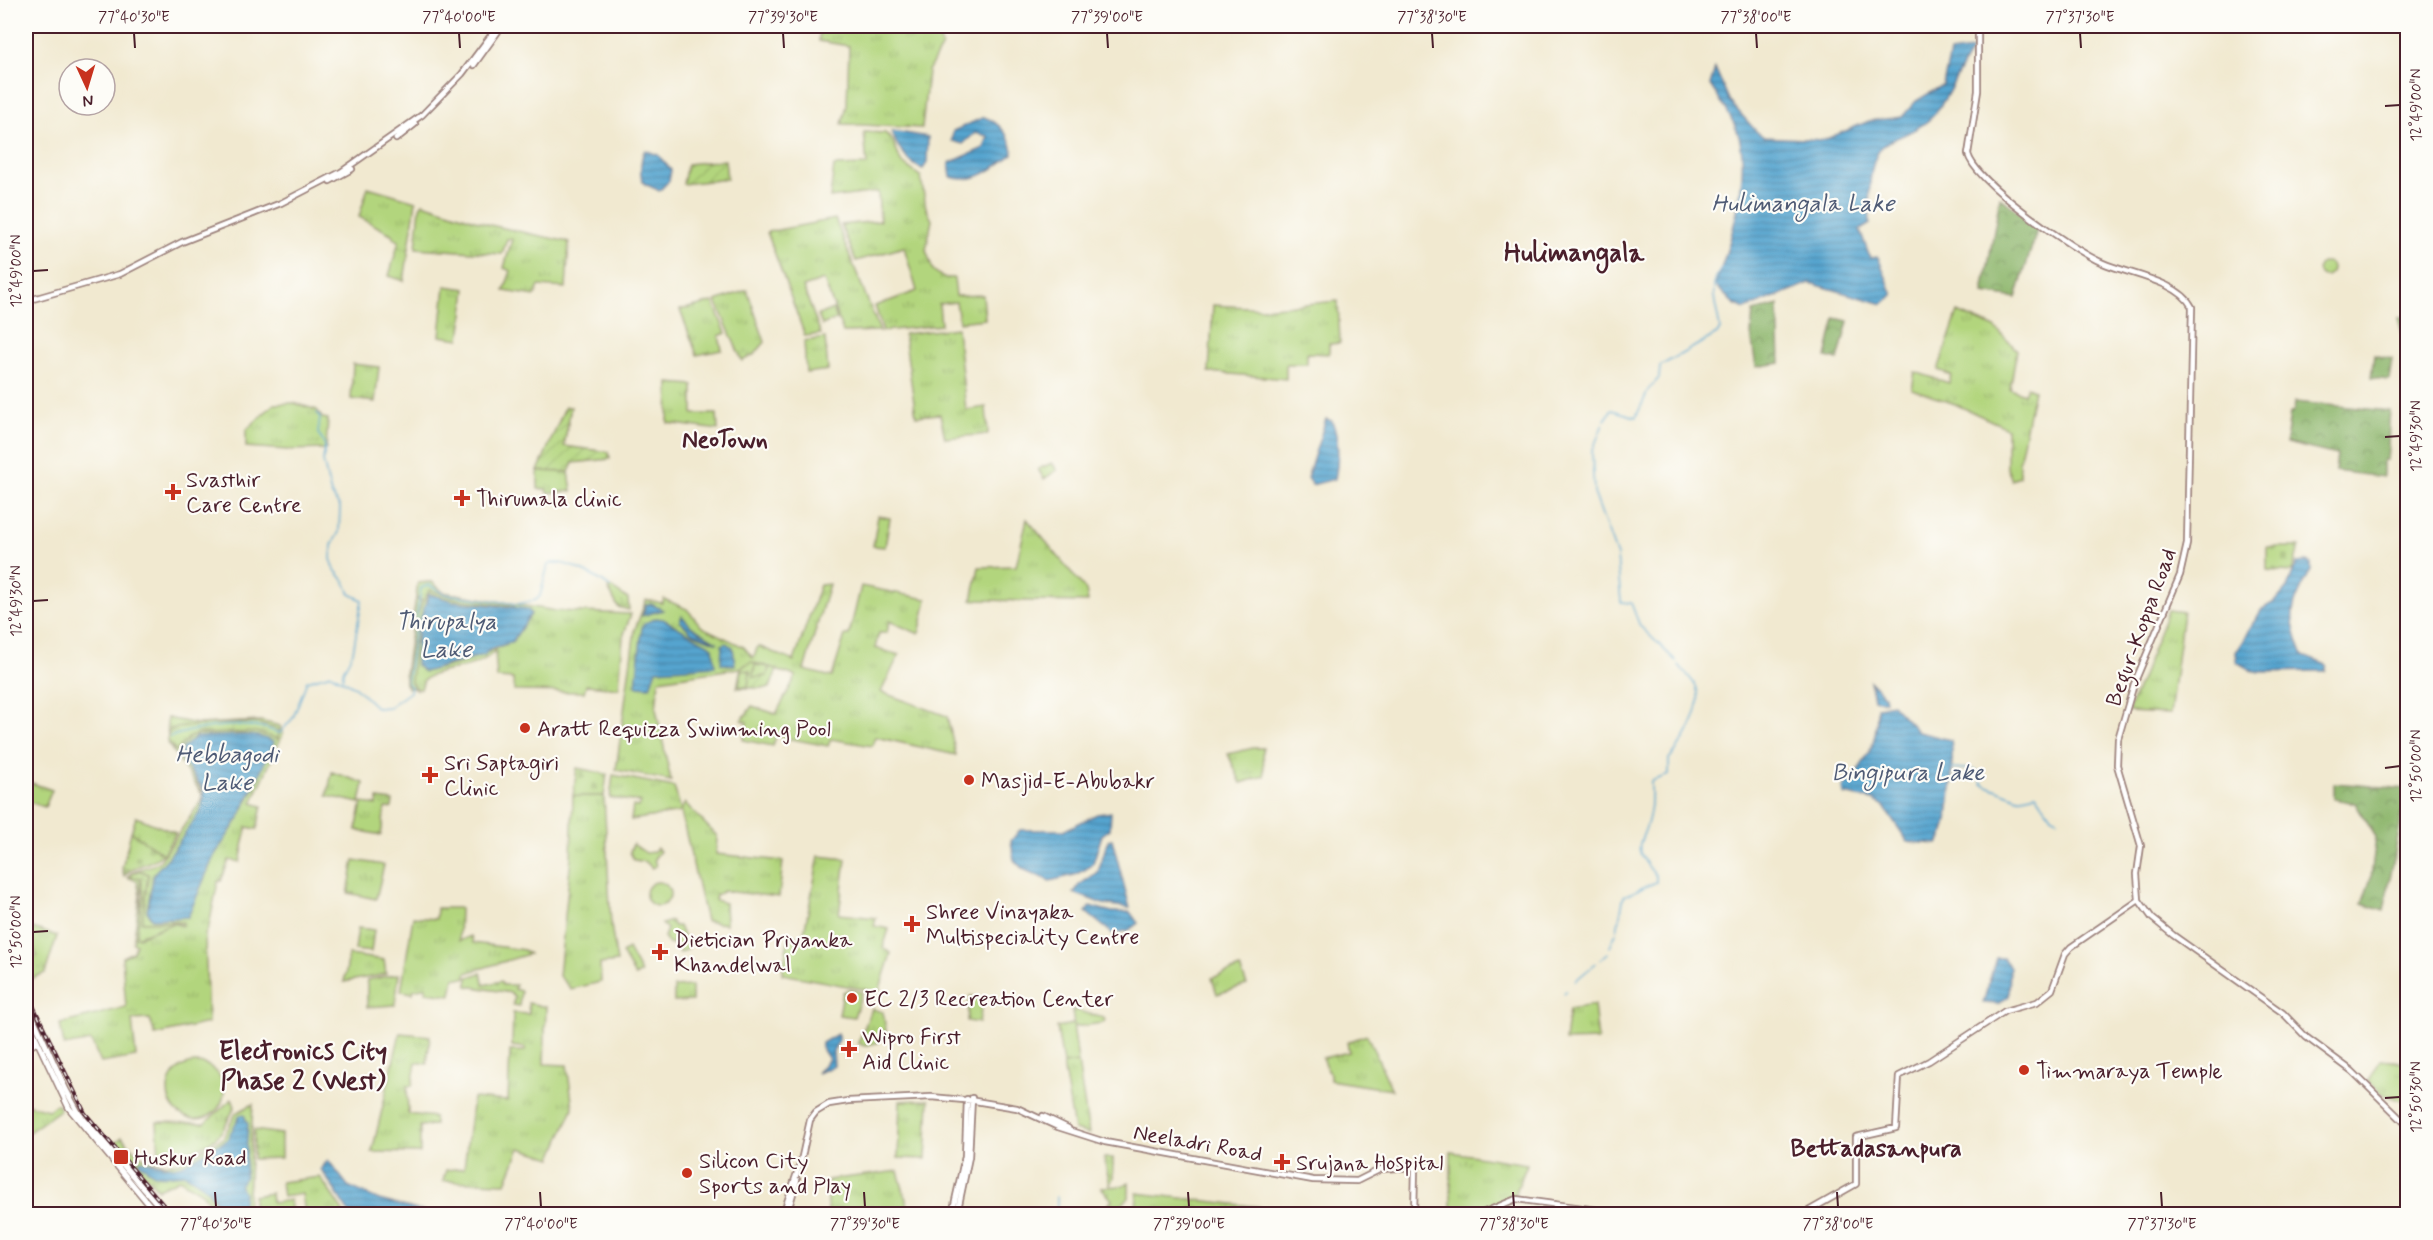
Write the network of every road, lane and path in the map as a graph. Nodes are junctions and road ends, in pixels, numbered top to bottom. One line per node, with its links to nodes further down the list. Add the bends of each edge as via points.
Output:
1 (500, 26): 3 (main road, via 462,74 422,115 341,172); 3 (main road, via 465,76 402,135 343,174)
2 (1978, 26): 5 (main road, Begur-Koppa Road, via 1978,92 1968,154 1971,164 2068,246 2178,290 2192,307 2190,520 2184,560 2134,684 2116,754 2141,846)
3 (297, 196): 4 (main road, via 203,232 120,274)
4 (26, 301)
5 (2139, 900): 11 (main road, via 2152,918 2173,935 2283,1013 2306,1037 2360,1078); 21 (main road, via 2071,947 2052,990 2037,1002 2005,1011 1899,1076 1896,1128 1856,1137 1856,1184)
6 (26, 1002): 13 (highway, via 75,1108)
7 (26, 1017): 8 (highway)
8 (36, 1041): 9 (main road); 13 (highway, via 70,1113)
9 (26, 1047)
10 (969, 1099): 12 (main road, Neeladri Road, via 931,1097 832,1103 810,1120); 17 (main road, via 969,1156); 18 (main road, Neeladri Road, via 1014,1105 1070,1130 1124,1146 1313,1180 1357,1181 1381,1169 1415,1167)
11 (2408, 1126)
12 (801, 1161): 16 (main road); 16 (main road)
13 (138, 1187): 14 (highway); 15 (highway)
14 (157, 1215)
15 (166, 1215)
16 (785, 1215)
17 (955, 1215)
18 (1414, 1215)
19 (1479, 1215): 20 (main road, via 1516,1199)
20 (1626, 1215)
21 (1803, 1215)

